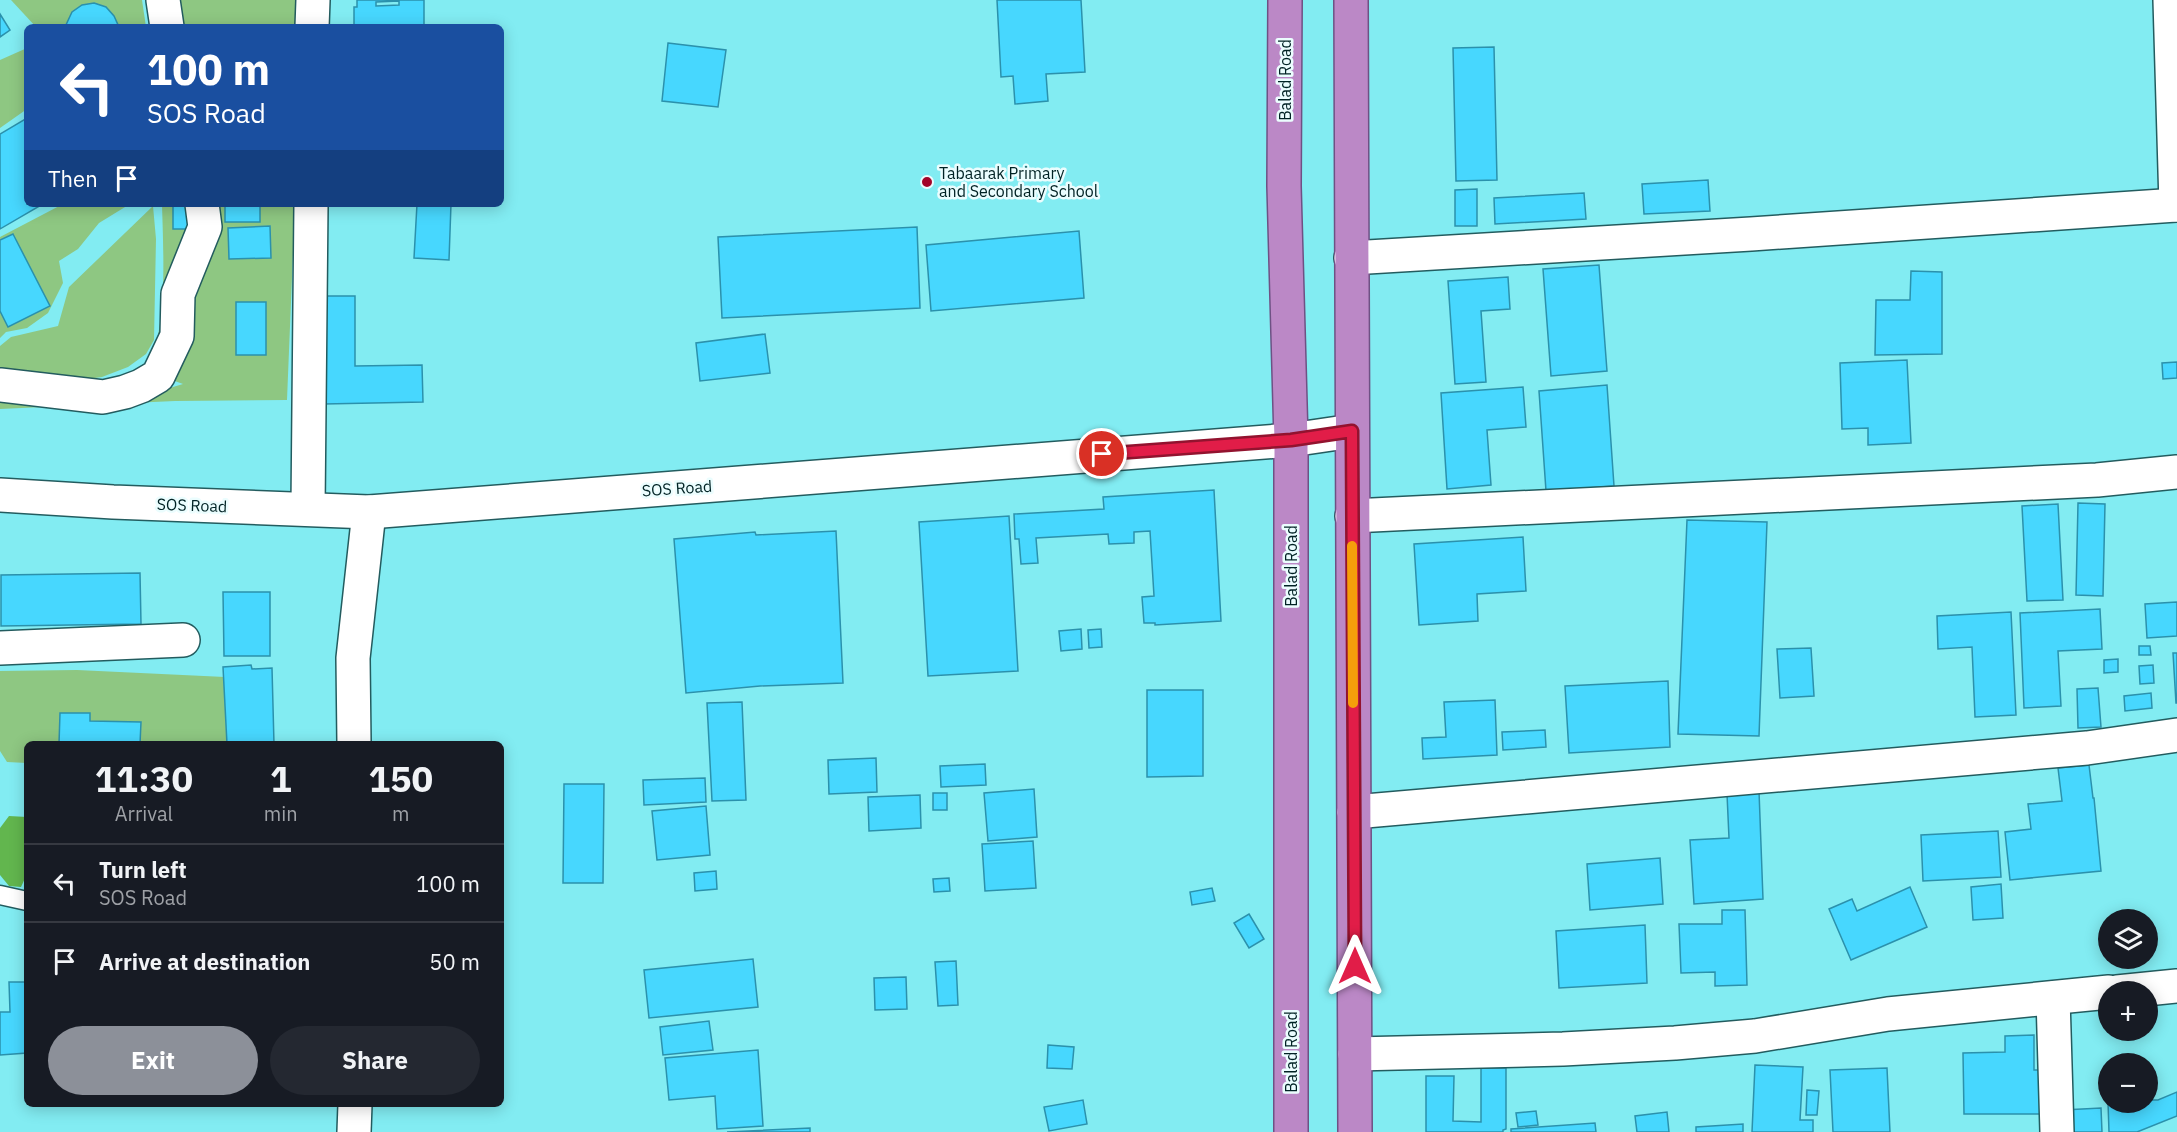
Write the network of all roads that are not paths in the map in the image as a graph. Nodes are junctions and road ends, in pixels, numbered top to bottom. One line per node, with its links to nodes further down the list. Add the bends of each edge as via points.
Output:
1 (163, 0): 6 (street)
2 (313, 0): 7 (street)
3 (1285, 0): 14 (highway, Balad Road, via 1284,186)
4 (1351, 0): 11 (highway)
5 (2170, 0): 8 (street)
6 (166, 24)
7 (312, 24)
8 (2176, 205): 11 (street)
9 (202, 207): 12 (street, via 205,226 178,294 177,336 158,376 141,386 103,397)
10 (311, 207): 17 (street)
11 (1351, 258): 13 (highway)
12 (0, 385)
13 (1352, 431): 14 (street, SOS Road); 19 (highway)
14 (1291, 440): 18 (street, SOS Road); 34 (highway, Balad Road)
15 (2177, 472): 19 (street, via 2097,480)
16 (0, 495): 17 (street, SOS Road)
17 (308, 508): 18 (street, SOS Road)
18 (369, 512): 23 (street, via 353,658)
19 (1352, 516): 24 (highway)
20 (183, 640): 21 (street)
21 (0, 648)
22 (2177, 735): 24 (street, via 2087,748)
23 (354, 741)
24 (1354, 812): 31 (highway)
25 (0, 896): 26 (lane)
26 (24, 900)
27 (2177, 986): 28 (street)
28 (2158, 988)
29 (2098, 993): 30 (street)
30 (2053, 998): 31 (street, via 1888,1014 1755,1036 1675,1043); 36 (street)
31 (1355, 1054): 35 (highway)
32 (355, 1107): 33 (street)
33 (354, 1132)
34 (1291, 1132)
35 (1355, 1132)
36 (2057, 1132)

